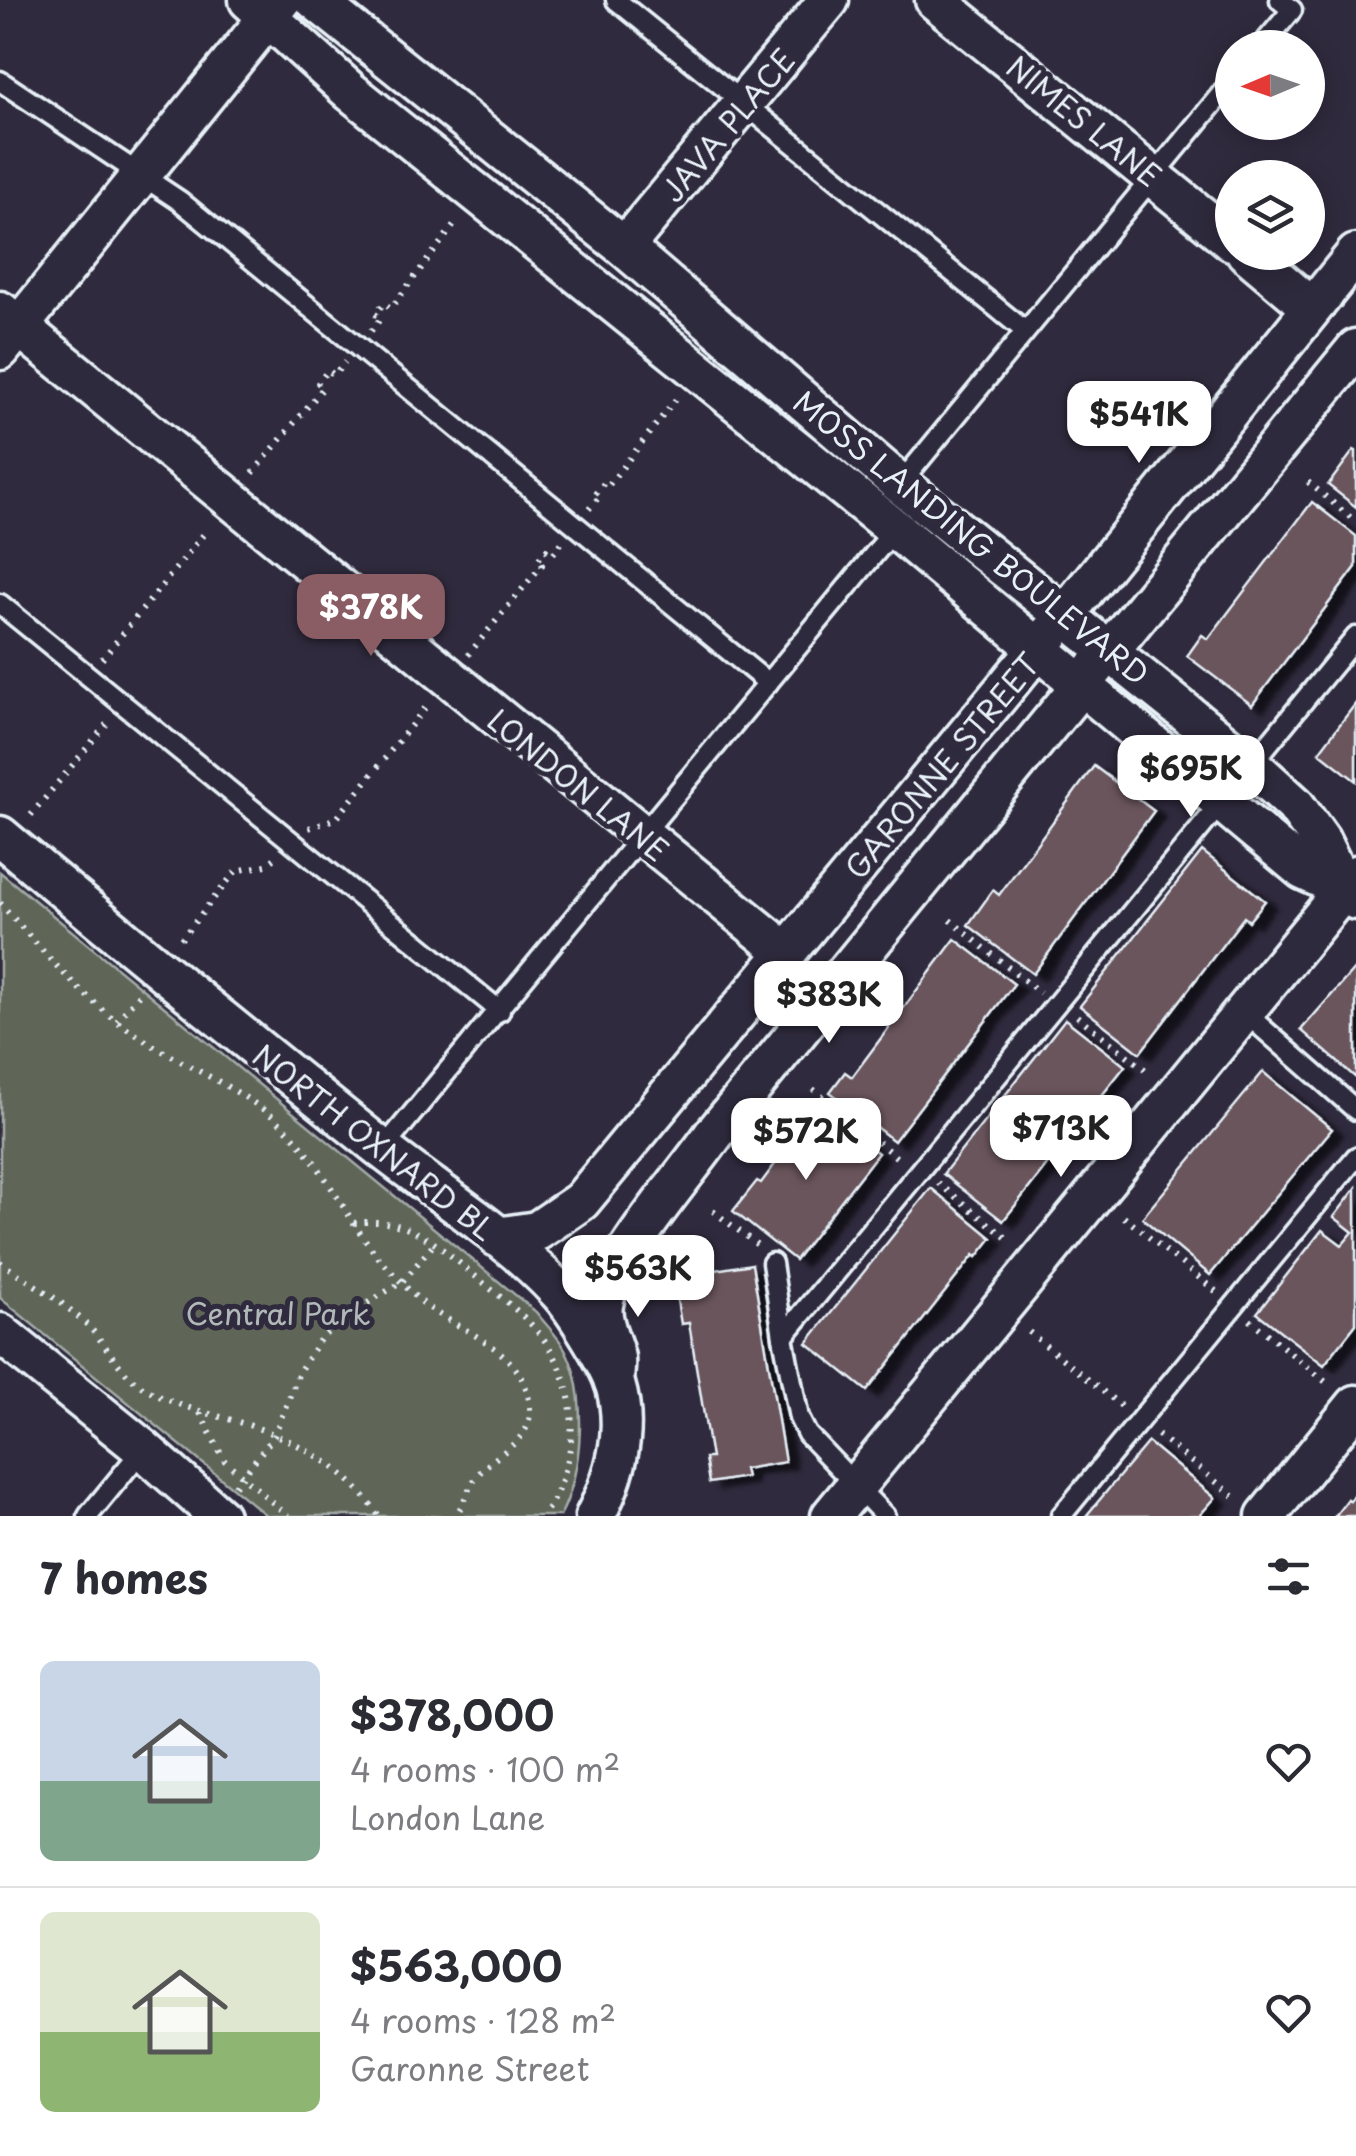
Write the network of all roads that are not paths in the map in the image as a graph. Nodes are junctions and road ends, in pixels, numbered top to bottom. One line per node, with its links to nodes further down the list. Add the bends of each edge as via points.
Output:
1 (315, 0): 14 (street, MOSS LANDING BOULEVARD)
2 (616, 0): 10 (lane)
3 (829, 0): 10 (street, JAVA PLACE)
4 (935, 0): 11 (street, NIMES LANE)
5 (1291, 3): 7 (lane)
6 (266, 6): 12 (street); 22 (street, MOSS LANDING BOULEVARD, via 350,92)
7 (1272, 30)
8 (0, 81): 12 (lane)
9 (1215, 101): 11 (lane)
10 (744, 106): 14 (street, JAVA PLACE); 19 (lane)
11 (1154, 175): 13 (street, NIMES LANE); 19 (lane)
12 (142, 177): 18 (street); 29 (lane, via 180,201)
13 (1215, 227)
14 (624, 247): 21 (street, MOSS LANDING BOULEVARD)
15 (1356, 254): 17 (street, GARONNE STREET)
16 (1267, 270): 17 (street)
17 (1311, 307): 24 (street, GARONNE STREET)
18 (6, 329): 33 (street, LONDON LANE)
19 (1024, 330): 21 (lane)
20 (1356, 349): 27 (street, GARONNE STREET)
21 (900, 484): 24 (street, MOSS LANDING BOULEVARD)
22 (895, 528): 26 (street, MOSS LANDING BOULEVARD); 29 (lane)
23 (0, 604): 37 (lane)
24 (1064, 613): 26 (street, GARONNE STREET); 27 (street, MOSS LANDING BOULEVARD)
25 (1356, 636): 30 (lane)
26 (1039, 647): 28 (street, MOSS LANDING BOULEVARD); 35 (street, GARONNE STREET)
27 (1109, 649): 28 (street, GARONNE STREET); 30 (street, MOSS LANDING BOULEVARD)
28 (1082, 682): 31 (street, MOSS LANDING BOULEVARD); 45 (street, GARONNE STREET, via 726,1119 643,1232 603,1305)
29 (768, 683): 33 (lane)
30 (1251, 765): 34 (street, MOSS LANDING BOULEVARD, via 1295,805)
31 (1222, 802): 34 (street, MOSS LANDING BOULEVARD, via 1303,870); 44 (lane)
32 (15, 826): 39 (street, NORTH OXNARD BL)
33 (643, 835): 35 (street, LONDON LANE); 37 (lane)
34 (1352, 888): 36 (street)
35 (786, 952): 41 (street, GARONNE STREET, via 581,1201 536,1231)
36 (1244, 1010): 38 (lane); 48 (street)
37 (500, 1011): 39 (lane)
38 (1356, 1110)
39 (383, 1150): 41 (street, NORTH OXNARD BL)
40 (1356, 1157): 54 (lane)
41 (497, 1237): 45 (street, NORTH OXNARD BL, via 559,1292)
42 (772, 1264): 44 (lane)
43 (0, 1332): 47 (street)
44 (783, 1337): 48 (lane, via 799,1418)
45 (614, 1382): 50 (street, NORTH OXNARD BL, via 620,1437)
46 (1356, 1406): 55 (street)
47 (143, 1449): 49 (street); 51 (lane)
48 (856, 1486): 52 (street); 53 (lane)
49 (223, 1507)
50 (607, 1507)
51 (88, 1516)
52 (831, 1516)
53 (885, 1516)
54 (1061, 1516)
55 (1266, 1516)

